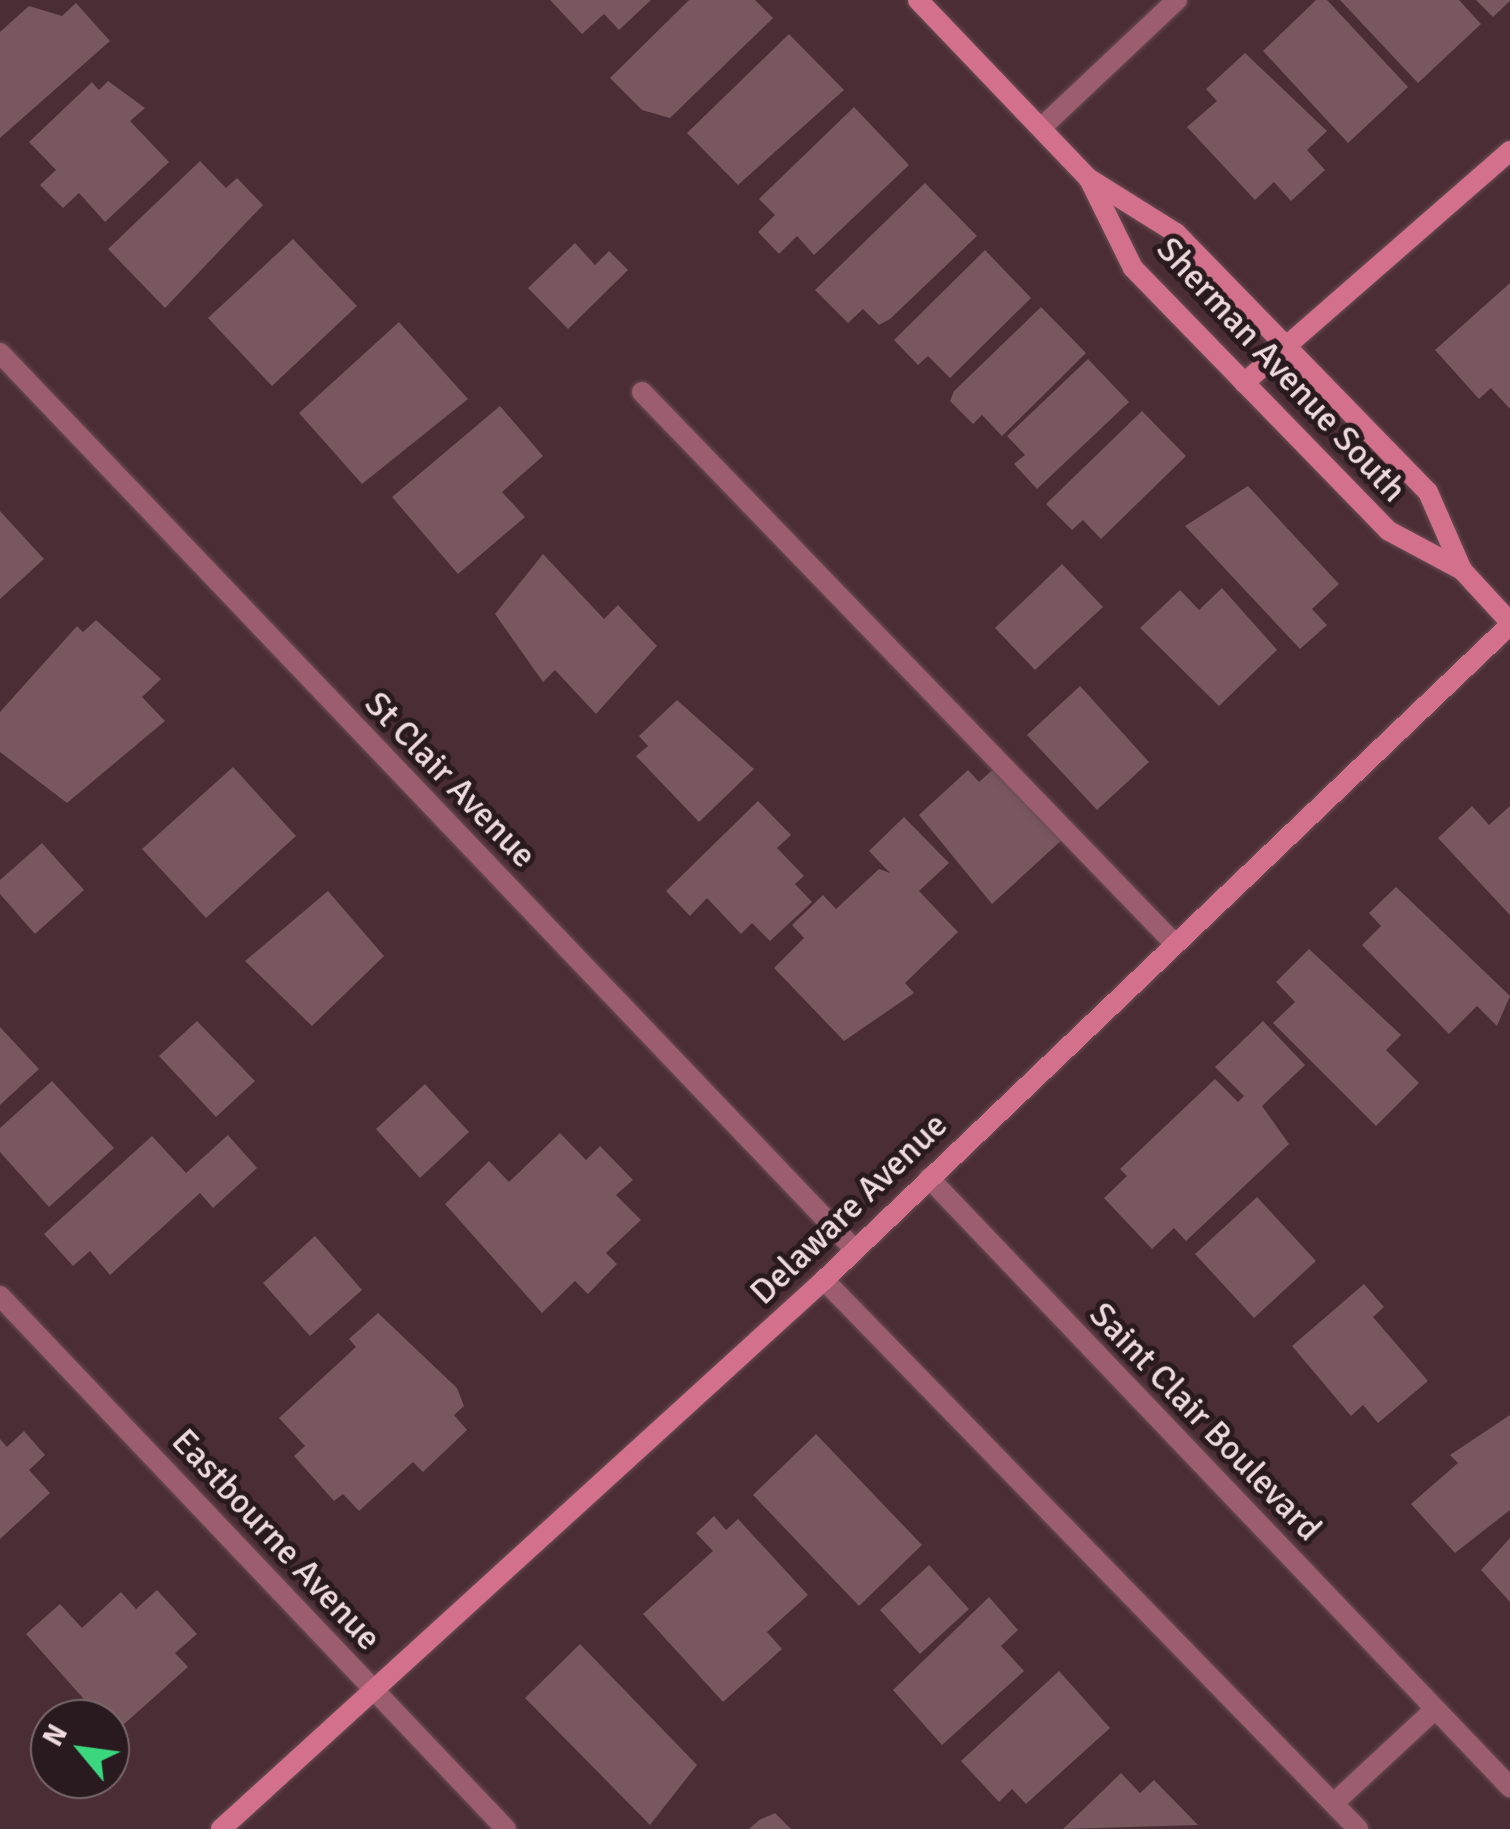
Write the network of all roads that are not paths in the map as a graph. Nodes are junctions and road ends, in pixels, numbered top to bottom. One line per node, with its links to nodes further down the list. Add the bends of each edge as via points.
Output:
1 (918, 0): 3 (street, Sherman Avenue South)
2 (1178, 0): 3 (street)
3 (1041, 128): 5 (street, Sherman Avenue South)
4 (1510, 151): 6 (street)
5 (1088, 178): 6 (street, Sherman Avenue South, via 1176,233); 8 (street, Sherman Avenue South, via 1133,268)
6 (1285, 346): 8 (street); 10 (street, Sherman Avenue South, via 1428,492)
7 (0, 354): 14 (street, St Clair Avenue)
8 (1244, 383): 10 (street, Sherman Avenue South, via 1389,531)
9 (642, 392): 12 (street)
10 (1462, 570): 11 (street, Sherman Avenue South)
11 (1510, 624): 12 (street, Delaware Avenue)
12 (1174, 943): 13 (street, Delaware Avenue)
13 (929, 1178): 14 (street, Delaware Avenue); 18 (street, Saint Clair Boulevard)
14 (854, 1250): 15 (street, Delaware Avenue)
15 (824, 1280): 17 (street, Delaware Avenue); 20 (street)
16 (0, 1296): 17 (street, Eastbourne Avenue)
17 (375, 1692): 21 (street, Delaware Avenue); 22 (street, Eastbourne Avenue)
18 (1436, 1709): 19 (street, Saint Clair Boulevard); 20 (street)
19 (1510, 1786)
20 (1334, 1803): 23 (street)
21 (221, 1829)
22 (506, 1829)
23 (1358, 1829)

